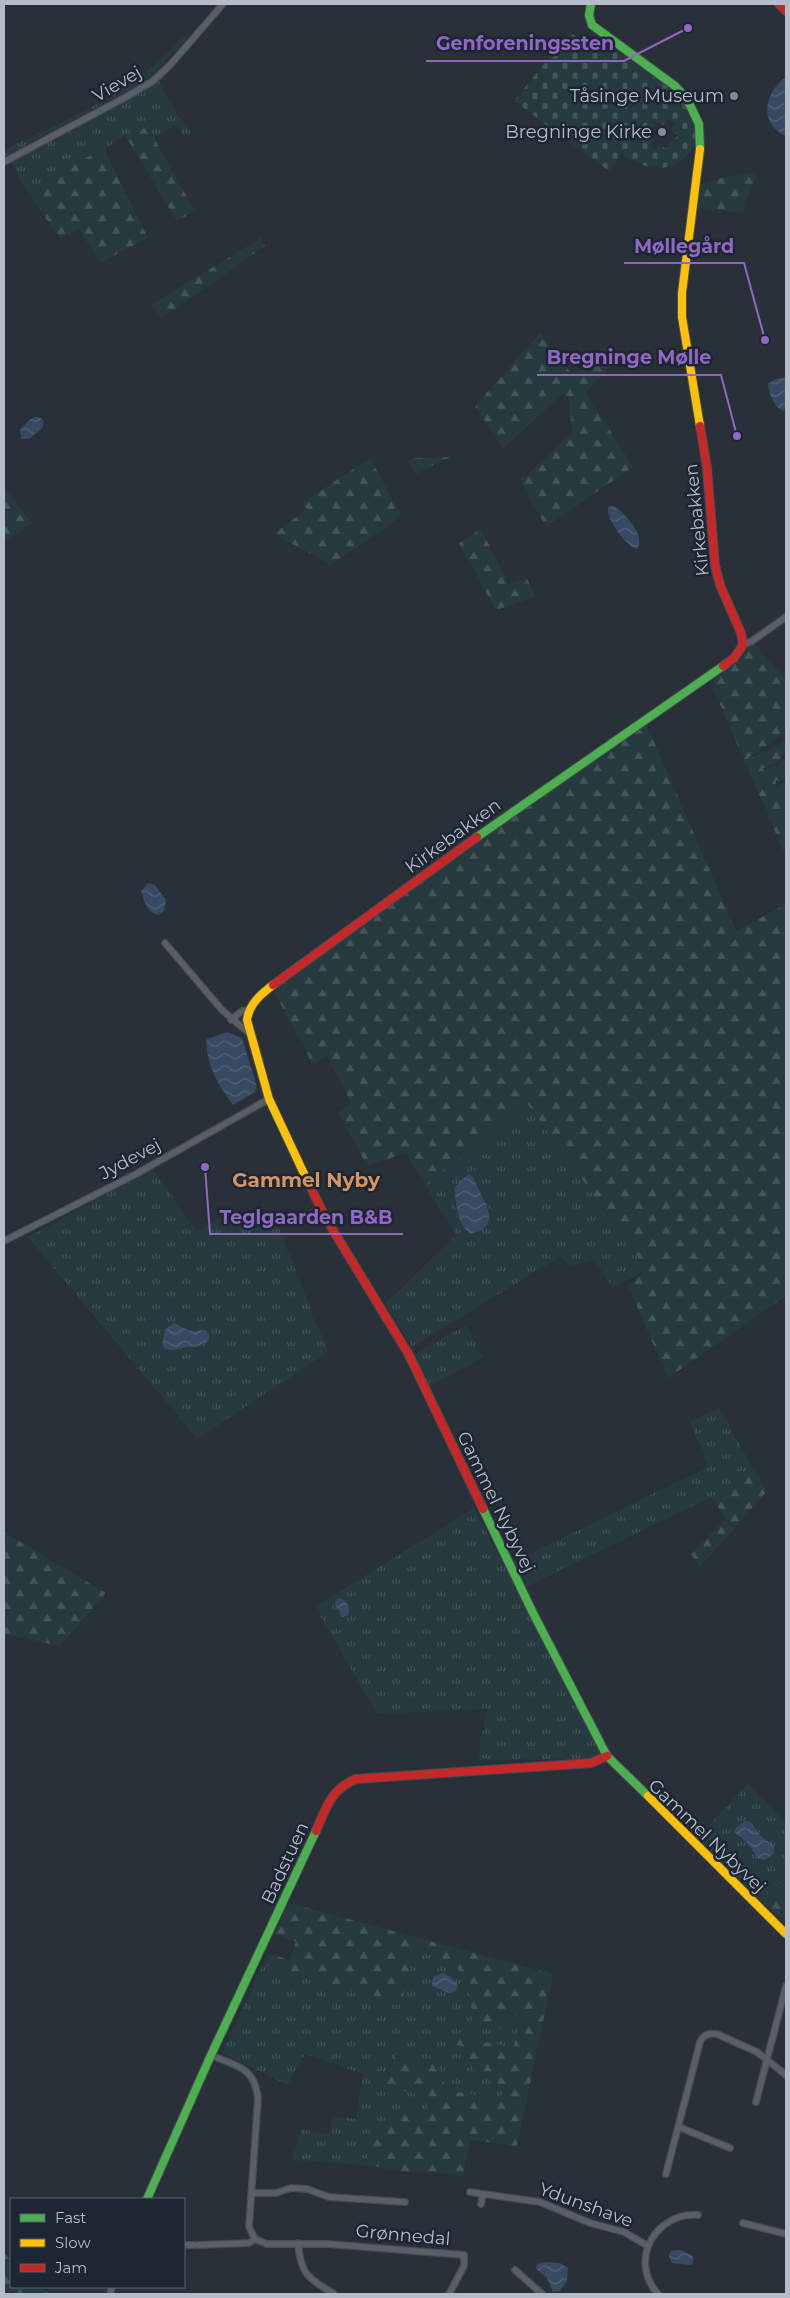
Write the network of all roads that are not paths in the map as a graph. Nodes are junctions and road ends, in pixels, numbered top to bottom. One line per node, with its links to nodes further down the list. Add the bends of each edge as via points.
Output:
1 (223, 4): 5 (street, Vievej, via 171,64 152,80)
2 (591, 4): 7 (street, Kirkebakken, via 589,15 595,28 675,86 692,108 701,131 682,317 705,451 715,565)
3 (779, 4): 4 (street)
4 (786, 10)
5 (4, 162)
6 (786, 617): 7 (street)
7 (743, 645): 9 (street, Kirkebakken, via 734,658 275,982 252,1002)
8 (165, 943): 10 (street)
9 (248, 1010): 10 (street); 11 (street, Gammel Nybyvej)
10 (232, 1020): 11 (street)
11 (250, 1034): 12 (street, Gammel Nybyvej)
12 (269, 1099): 13 (street, Jydevej, via 136,1174); 14 (street, Gammel Nybyvej, via 325,1217 409,1355)
13 (4, 1241)
14 (606, 1756): 15 (street, Gammel Nybyvej); 17 (street, Badstuen, via 592,1763 356,1779 343,1784 332,1796)
15 (786, 1934)
16 (786, 1986): 18 (street)
17 (212, 2055): 25 (street, via 247,2071 257,2088); 27 (street, Badstuen)
18 (767, 2060): 19 (street); 20 (street); 21 (street, via 717,2034 703,2036)
19 (786, 2075)
20 (756, 2102)
21 (679, 2127): 22 (street); 23 (street)
22 (730, 2148)
23 (666, 2174)
24 (470, 2192): 26 (street, Ydunshave)
25 (252, 2193): 28 (street, Grønnedal, via 276,2194 291,2188 307,2189 329,2197); 33 (street, via 249,2227)
26 (483, 2194): 29 (street); 36 (street, Ydunshave, via 540,2202 590,2223 624,2232)
27 (148, 2198)
28 (405, 2202)
29 (481, 2204)
30 (698, 2215): 36 (street, Ydunshave, via 683,2215 668,2221)
31 (743, 2223): 32 (street)
32 (786, 2234)
33 (255, 2239): 34 (street, Grønnedal, via 267,2244); 35 (street, Grønnedal, via 248,2243)
34 (298, 2243): 38 (street, via 304,2272 312,2281); 39 (street, Grønnedal, via 464,2255 464,2266)
35 (185, 2245)
36 (648, 2246): 41 (street, Ydunshave, via 646,2270)
37 (515, 2270): 40 (street)
38 (334, 2294)
39 (449, 2294)
40 (542, 2294)
41 (658, 2294)

